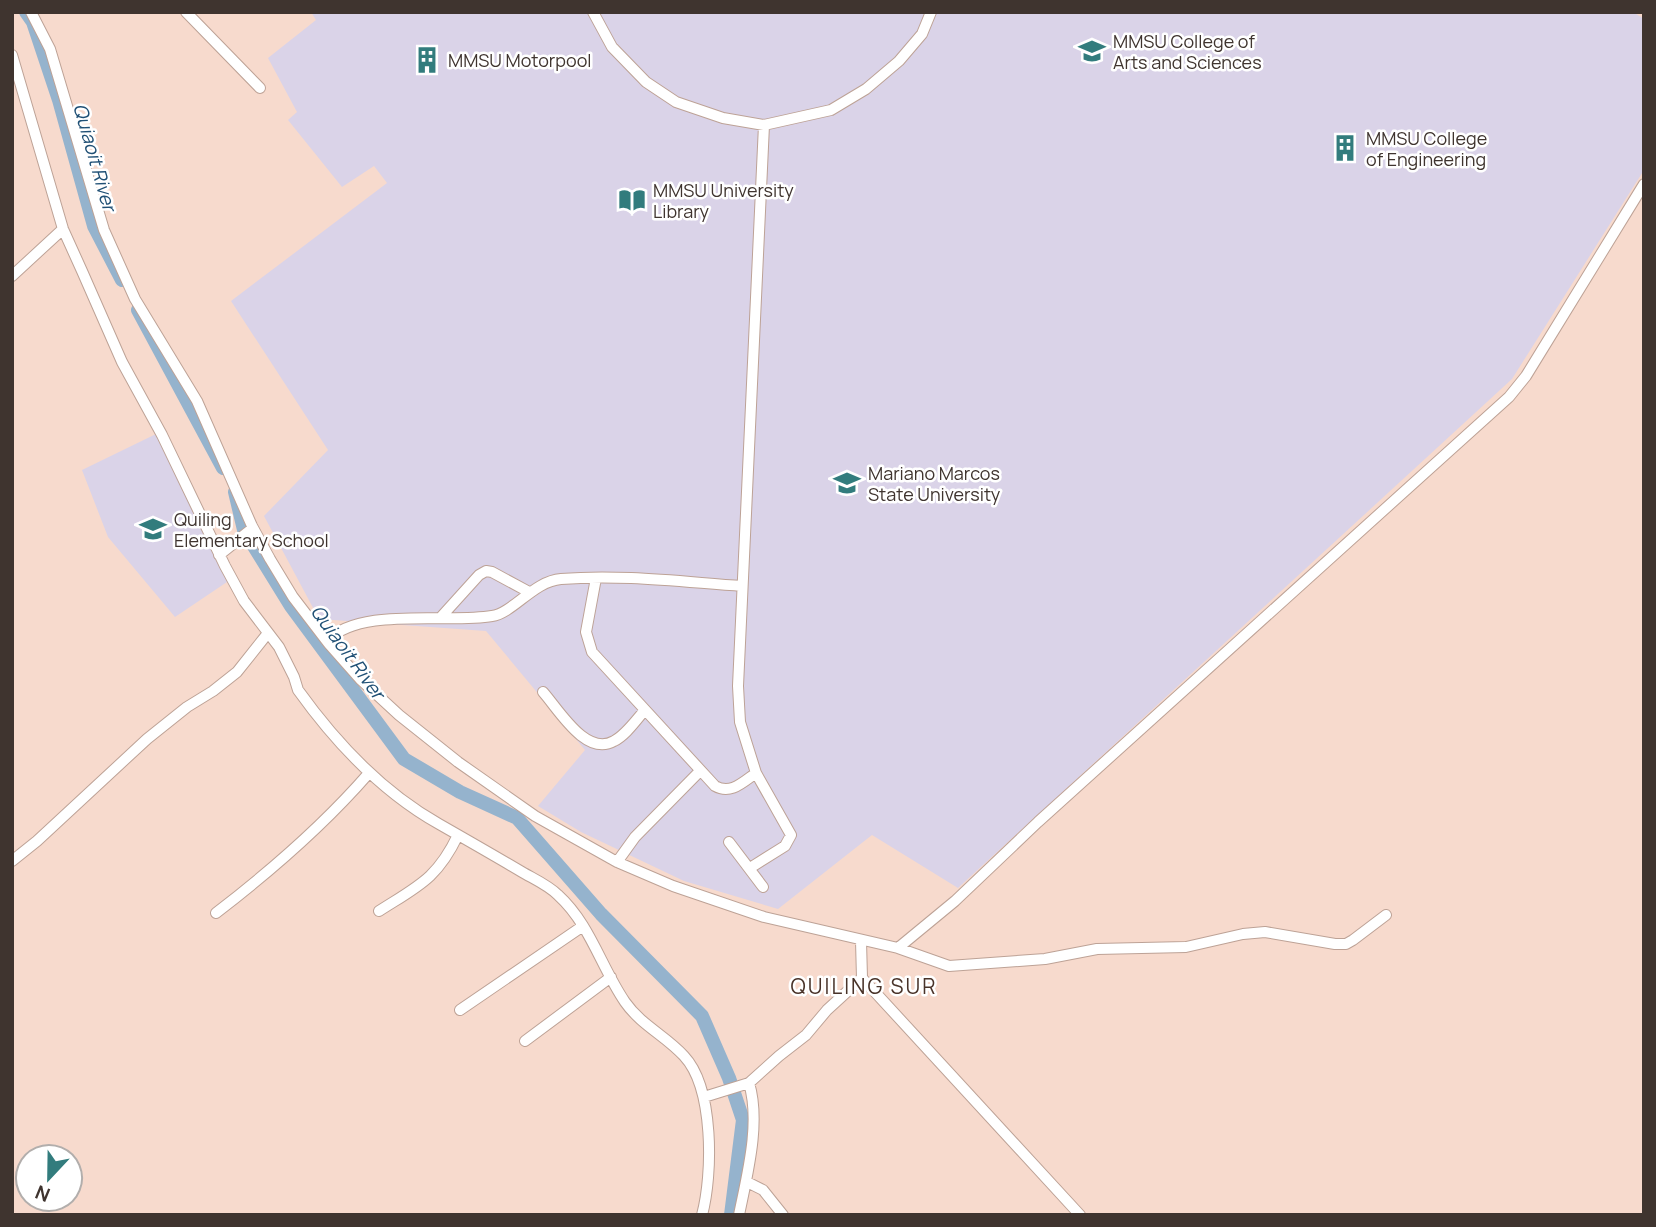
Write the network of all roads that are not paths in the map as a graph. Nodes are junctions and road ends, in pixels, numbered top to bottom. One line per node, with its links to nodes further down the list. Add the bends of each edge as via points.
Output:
1 (186, 12): 6 (street)
2 (593, 12): 7 (street, via 612,47 646,82 676,102 723,118)
3 (931, 12): 7 (street, via 922,34 866,89 831,110)
4 (36, 14): 11 (street, via 104,230 135,299 197,401)
5 (12, 55): 9 (street)
6 (260, 88)
7 (764, 125): 14 (street)
8 (1644, 184): 35 (street, via 1509,397)
9 (63, 229): 10 (street); 12 (street, via 122,362)
10 (12, 276)
11 (251, 530): 12 (street); 18 (street)
12 (222, 553): 17 (street, via 244,601)
13 (596, 578): 14 (street); 15 (street, via 557,579); 20 (street, via 586,632 592,652)
14 (742, 586): 23 (street, via 740,722)
15 (529, 592): 16 (street, via 495,616); 16 (street, via 486,571)
16 (441, 617): 18 (street, via 349,625)
17 (268, 633): 22 (street, via 298,690); 26 (street, via 237,672 147,739)
18 (327, 641): 27 (street, via 389,706 458,762 535,816)
19 (543, 692): 20 (street, via 582,737 601,746 614,741)
20 (645, 710): 21 (street)
21 (699, 771): 23 (street, via 722,789 736,788); 27 (street, via 635,837)
22 (369, 773): 24 (street, via 393,794); 31 (street, via 307,839)
23 (756, 773): 28 (street, via 791,835 785,846)
24 (458, 835): 30 (street, via 447,858 424,884); 33 (street, via 557,893)
25 (729, 842): 28 (street)
26 (12, 861)
27 (618, 862): 34 (street, via 764,917)
28 (750, 868): 29 (street)
29 (763, 887)
30 (379, 911)
31 (216, 913)
32 (1386, 915): 35 (street, via 1346,944 1265,932 1186,947 1097,949 968,966 949,966)
33 (583, 926): 36 (street); 38 (street)
34 (861, 941): 35 (street); 37 (street)
35 (898, 948)
36 (611, 977): 39 (street); 41 (street, via 640,1020 684,1056)
37 (862, 978): 40 (street, via 806,1035); 46 (street)
38 (460, 1010)
39 (525, 1041)
40 (744, 1085): 41 (street); 42 (street, via 755,1102)
41 (708, 1097): 43 (street)
42 (747, 1182): 44 (street); 45 (street, via 763,1190)
43 (702, 1215)
44 (739, 1215)
45 (783, 1215)
46 (1080, 1215)

